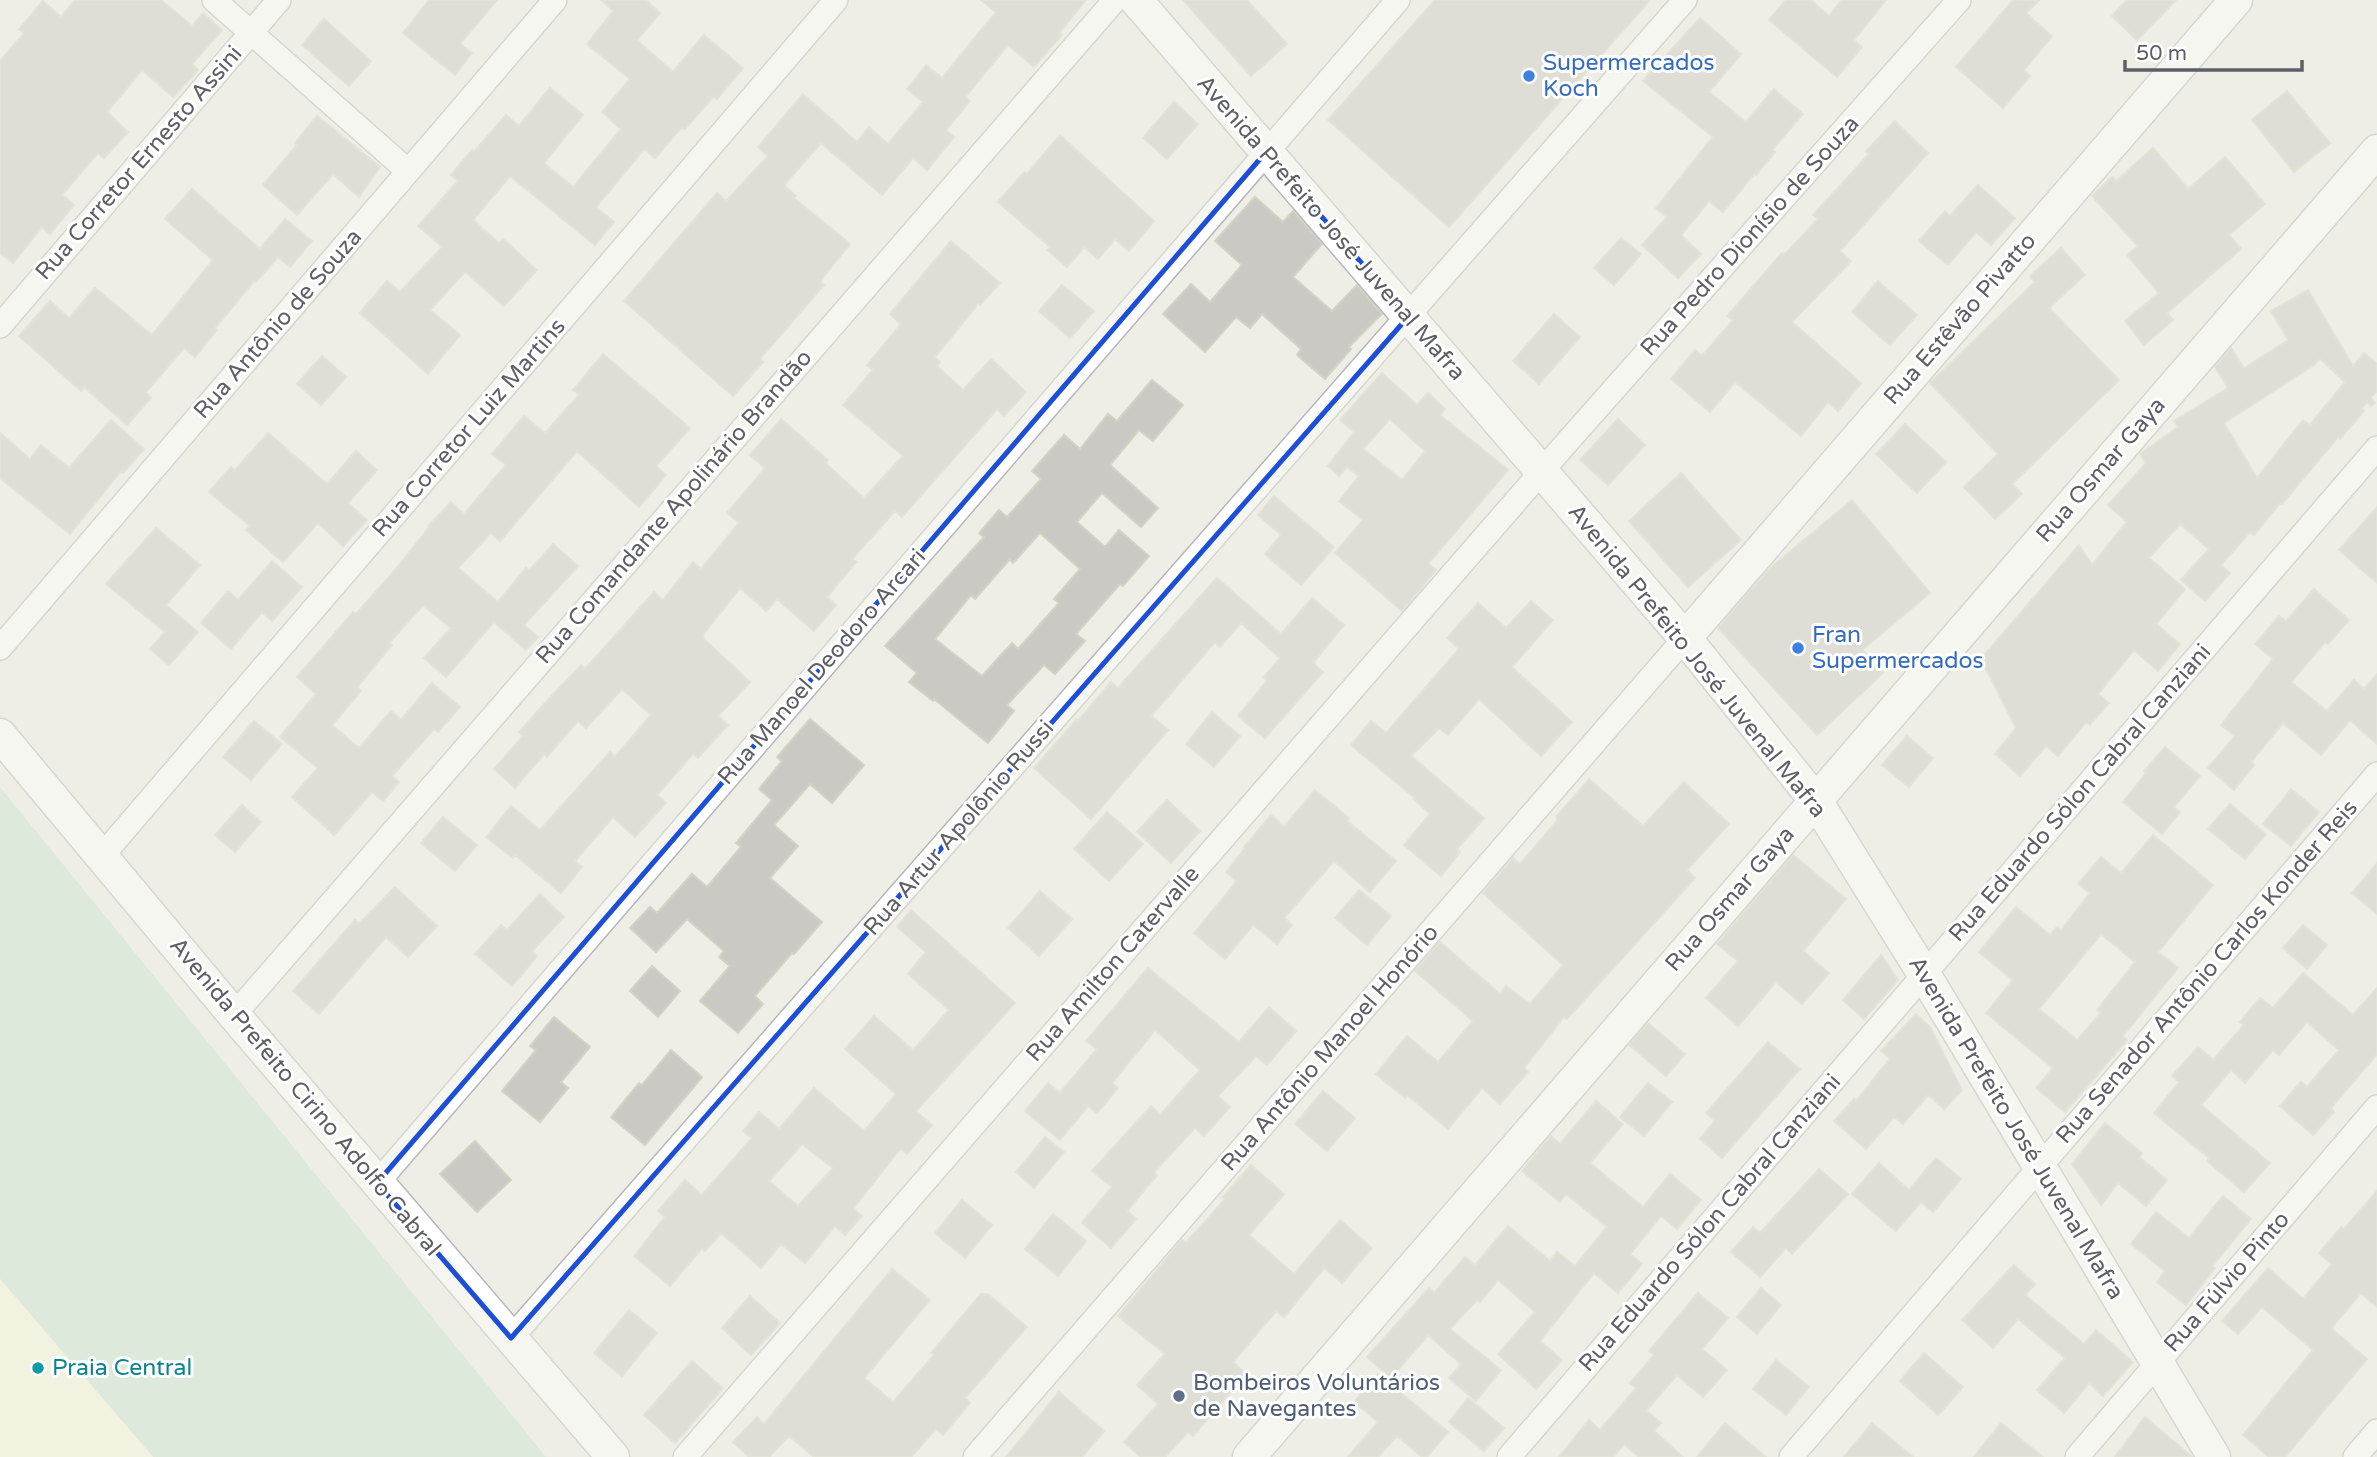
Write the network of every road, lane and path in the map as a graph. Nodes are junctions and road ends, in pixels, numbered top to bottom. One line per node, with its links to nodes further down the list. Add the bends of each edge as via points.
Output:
1 (214, 0): 11 (street)
2 (279, 0): 11 (street, Rua Corretor Ernesto Assini)
3 (555, 0): 14 (street, Rua Antônio de Souza)
4 (836, 0): 24 (street, Rua Corretor Luiz Martins)
5 (1115, 0): 26 (street, Rua Comandante Apolinário Brandão)
6 (1136, 0): 13 (main road, Avenida Prefeito José Juvenal Mafra)
7 (1398, 0): 13 (street, Rua Manoel Deodoro Arcari)
8 (1685, 0): 15 (street, Rua Artur Apolônio Russi)
9 (1959, 0): 18 (street, Rua Pedro Dionísio de Souza)
10 (2236, 0): 19 (main road, Rua Estêvão Pivatto)
11 (251, 33): 14 (street); 16 (street, Rua Corretor Ernesto Assini)
12 (2377, 151): 23 (main road, Rua Osmar Gaya)
13 (1266, 152): 15 (main road, Avenida Prefeito José Juvenal Mafra); 29 (street, Rua Manoel Deodoro Arcari)
14 (408, 171): 20 (street, Rua Antônio de Souza)
15 (1408, 317): 18 (main road, Avenida Prefeito José Juvenal Mafra); 30 (street, Rua Artur Apolônio Russi)
16 (0, 326)
17 (2377, 448): 25 (street, Rua Eduardo Sólon Cabral Canziani)
18 (1541, 472): 19 (main road, Avenida Prefeito José Juvenal Mafra); 34 (street, Rua Amilton Catervalle)
19 (1685, 638): 23 (main road, Avenida Prefeito José Juvenal Mafra); 35 (street, Rua Antônio Manoel Honório)
20 (0, 648)
21 (0, 735): 24 (main road, Avenida Prefeito Cirino Adolfo Cabral)
22 (2377, 775): 28 (street, Rua Senador Antônio Carlos Konder Reis)
23 (1816, 801): 25 (main road, Avenida Prefeito José Juvenal Mafra); 36 (main road, Rua Osmar Gaya)
24 (101, 856): 26 (main road, Avenida Prefeito Cirino Adolfo Cabral)
25 (1924, 974): 28 (main road, Avenida Prefeito José Juvenal Mafra); 37 (street, Rua Eduardo Sólon Cabral Canziani)
26 (234, 1015): 29 (main road, Avenida Prefeito Cirino Adolfo Cabral)
27 (2377, 1107): 31 (street, Rua Fúlvio Pinto)
28 (2040, 1167): 31 (main road, Avenida Prefeito José Juvenal Mafra); 38 (street, Rua Senador Antônio Carlos Konder Reis)
29 (377, 1183): 30 (main road, Avenida Prefeito Cirino Adolfo Cabral)
30 (511, 1338): 33 (main road, Avenida Prefeito Cirino Adolfo Cabral)
31 (2157, 1363): 39 (street, Rua Fúlvio Pinto); 40 (main road, Avenida Prefeito José Juvenal Mafra)
32 (2377, 1431): 41 (street)
33 (613, 1457)
34 (685, 1457)
35 (975, 1457)
36 (1249, 1457)
37 (1509, 1457)
38 (1791, 1457)
39 (2077, 1457)
40 (2214, 1457)
41 (2355, 1457)

